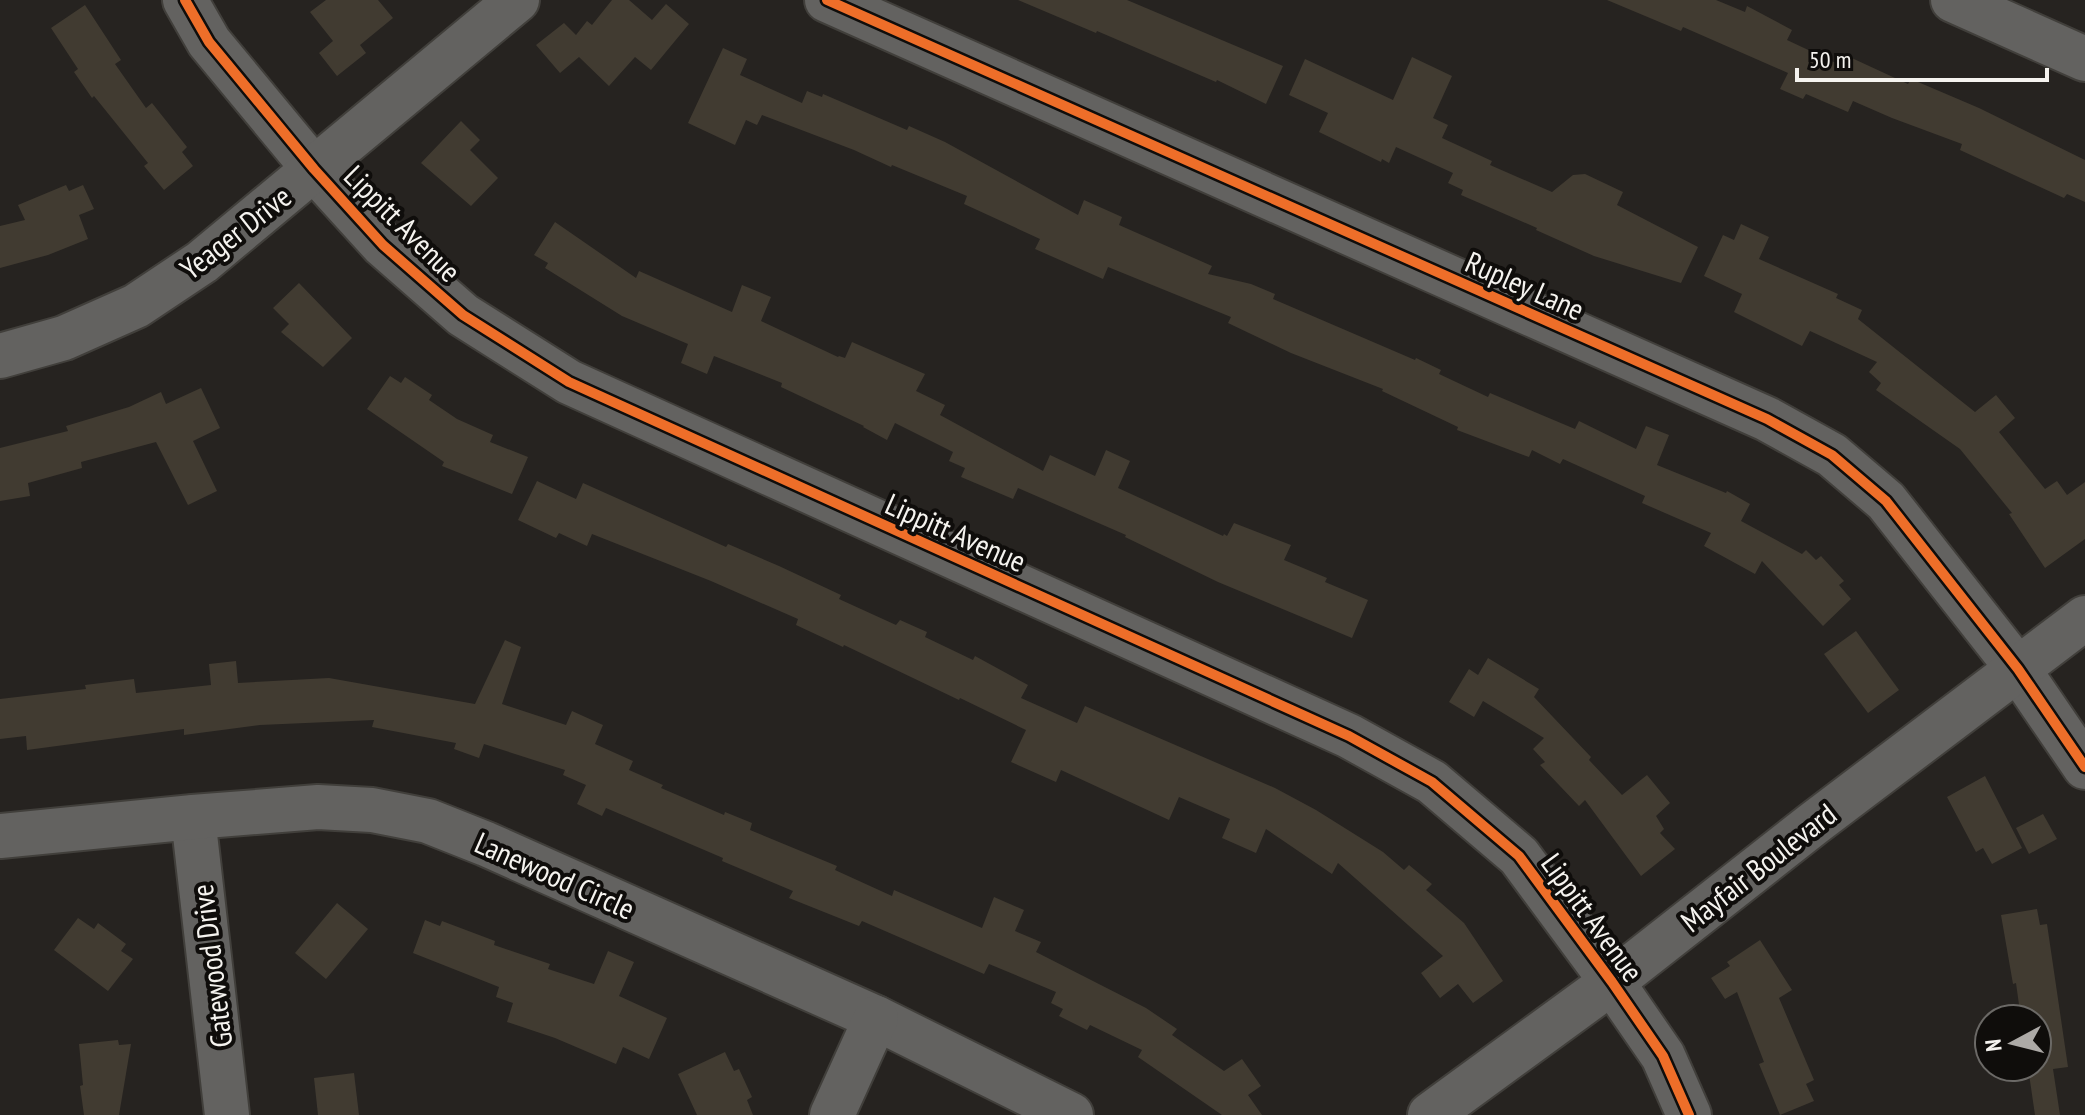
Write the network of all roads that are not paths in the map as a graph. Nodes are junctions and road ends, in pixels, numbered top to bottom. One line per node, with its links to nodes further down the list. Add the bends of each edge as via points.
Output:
1 (185, 0): 6 (street, Lippitt Avenue, via 209,42)
2 (517, 0): 6 (street, Yeager Drive)
3 (827, 0): 9 (street, Rupley Lane, via 1767,419 1832,455 1886,501)
4 (1953, 0): 5 (street)
5 (2085, 59)
6 (314, 169): 7 (street, Yeager Drive, via 202,262 136,306 64,338); 13 (street, Lippitt Avenue, via 383,245 463,315 569,382 1349,736 1432,782 1519,856)
7 (0, 356)
8 (2085, 618): 9 (street, Mayfair Boulevard)
9 (2018, 669): 10 (street, Rupley Lane); 13 (street, Mayfair Boulevard)
10 (2085, 767)
11 (193, 817): 12 (street, Lanewood Circle); 14 (street, Lanewood Circle, via 318,807 428,821); 15 (street, Gatewood Drive)
12 (0, 836)
13 (1612, 982): 18 (street, Mayfair Boulevard); 19 (street, Lippitt Avenue, via 1663,1056)
14 (876, 1018): 16 (street); 17 (street, Lanewood Circle)
15 (227, 1115)
16 (832, 1115)
17 (1071, 1115)
18 (1430, 1115)
19 (1689, 1115)

